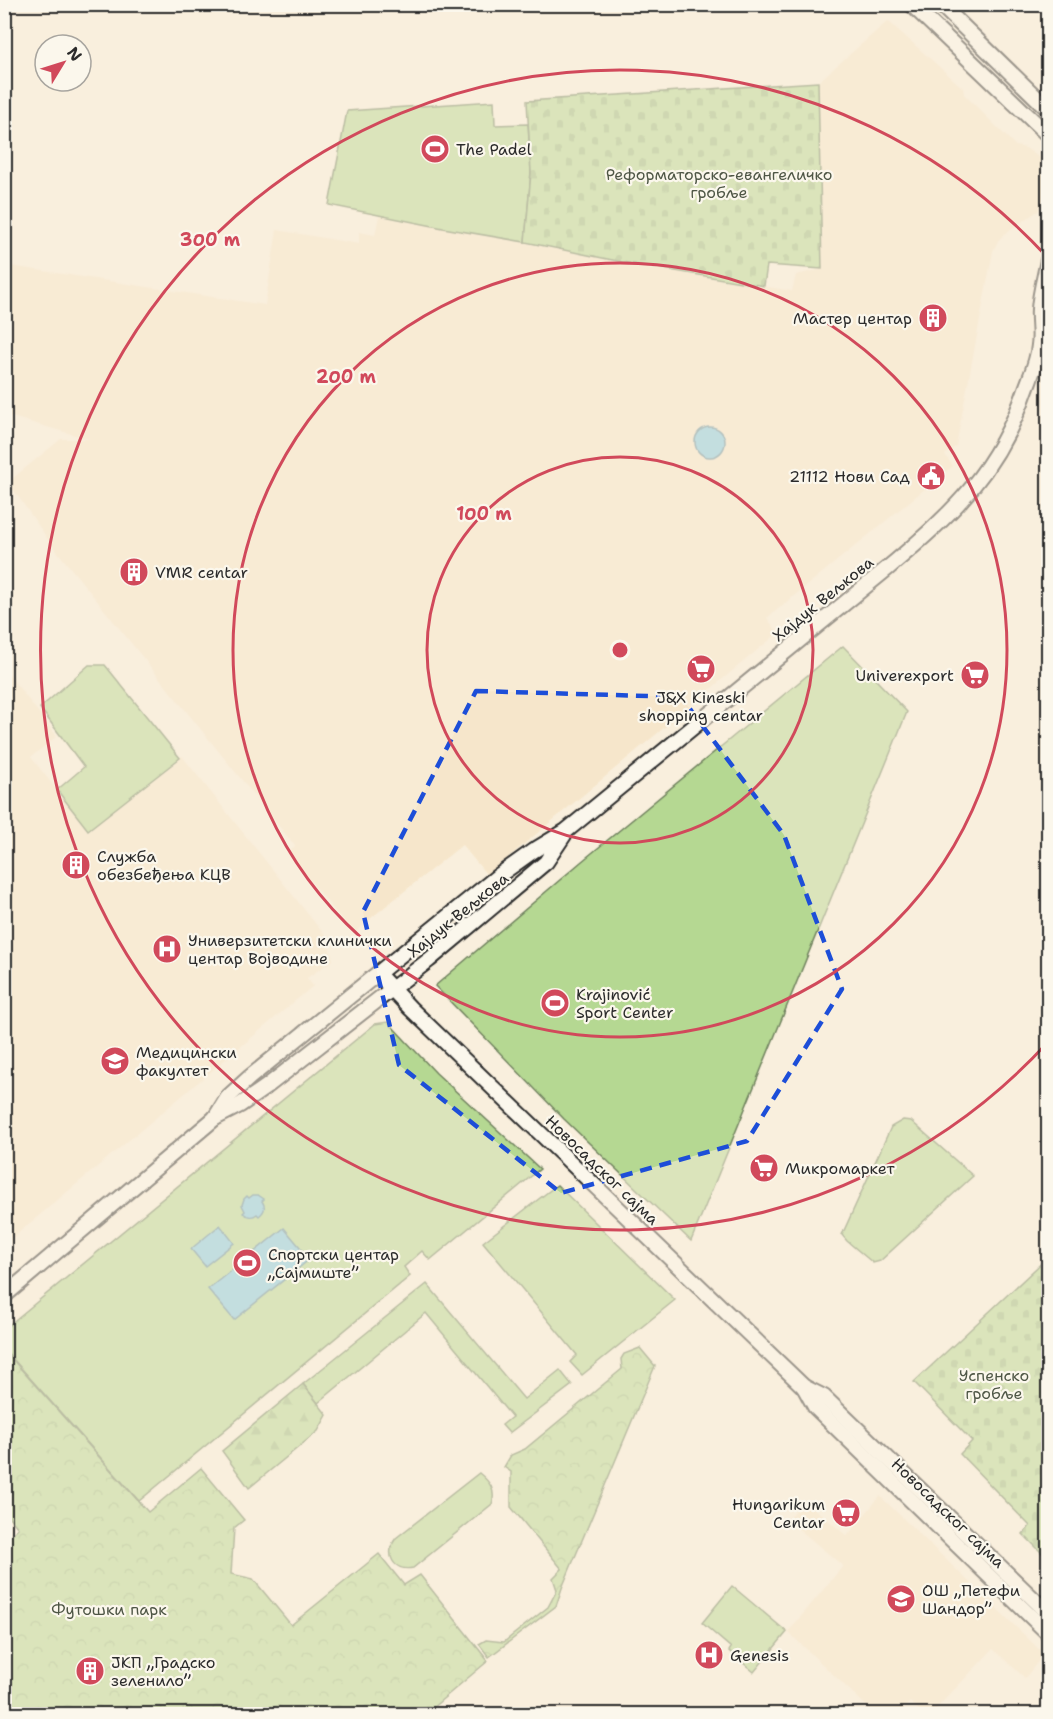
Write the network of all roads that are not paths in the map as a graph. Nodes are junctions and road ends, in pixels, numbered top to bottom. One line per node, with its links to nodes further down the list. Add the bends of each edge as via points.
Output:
1 (911, 4): 6 (street)
2 (940, 4): 3 (street)
3 (1021, 82): 4 (street); 5 (street)
4 (1048, 92)
5 (1048, 109)
6 (1048, 135)
7 (1048, 260): 8 (street, Хајдук Вељкова, via 1038,326)
8 (1044, 339): 9 (street, Хајдук Вељкова, via 1000,449 958,505 889,567)
9 (566, 831): 10 (street, Хајдук Вељкова, via 498,876); 11 (street, Хајдук Вељкова, via 546,862)
10 (378, 975): 11 (street, Новосадског сајма); 12 (street, Хајдук Вељкова, via 250,1077 228,1097)
11 (392, 990): 12 (street, Хајдук Вељкова, via 266,1087); 14 (street, Новосадског сајма)
12 (214, 1118): 13 (street, Хајдук Вељкова)
13 (4, 1296)
14 (804, 1387): 15 (street, Новосадског сајма, via 824,1397); 16 (street, Новосадског сајма, via 815,1407)
15 (1048, 1613)
16 (1048, 1634)

